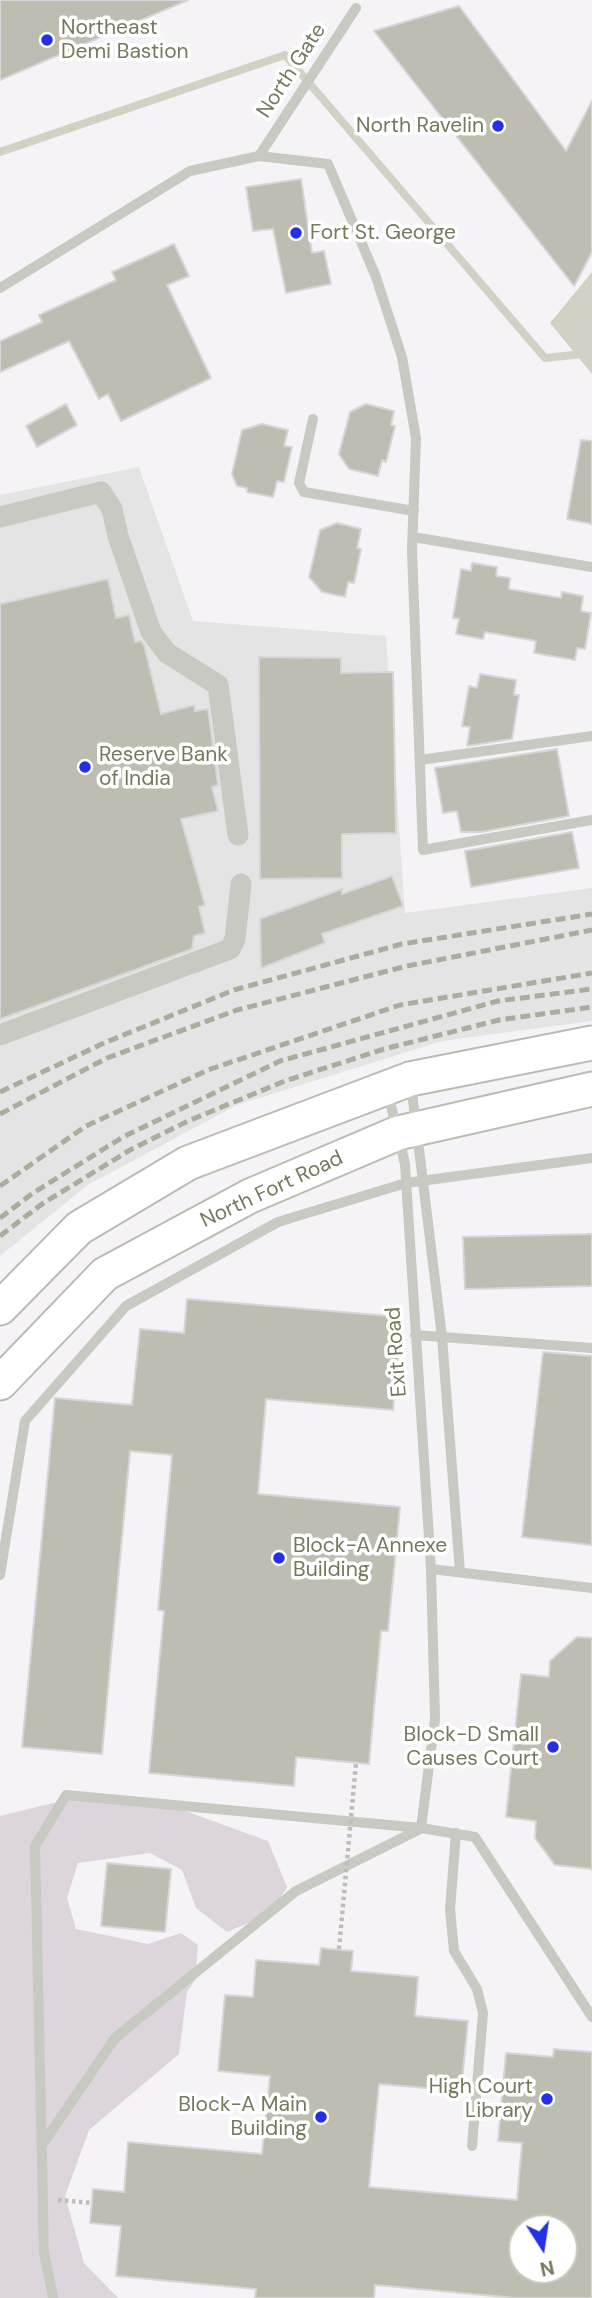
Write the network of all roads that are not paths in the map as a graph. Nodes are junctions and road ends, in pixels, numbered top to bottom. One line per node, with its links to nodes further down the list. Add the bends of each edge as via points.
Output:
1 (356, 8): 2 (lane, North Gate)
2 (259, 156): 3 (lane, via 190,172); 5 (lane, via 328,164 354,221 402,357 416,438)
3 (0, 288)
4 (313, 419): 5 (lane, via 299,483 304,492)
5 (414, 511): 7 (lane)
6 (0, 517): 12 (street, via 101,492 112,509 151,632 167,653 218,685)
7 (413, 537): 8 (lane); 10 (lane)
8 (592, 567)
9 (592, 736): 10 (lane)
10 (420, 760): 11 (lane, via 424,850)
11 (592, 820)
12 (238, 835)
13 (241, 884): 14 (street, via 230,950)
14 (0, 1035)
15 (592, 1043): 16 (main road)
16 (398, 1082): 18 (lane); 18 (lane); 22 (main road, via 188,1163 79,1228)
17 (592, 1088): 18 (main road, North Fort Road)
18 (408, 1130): 20 (lane); 21 (lane, Exit Road); 26 (main road, North Fort Road, via 250,1196 105,1274)
19 (592, 1158): 20 (lane)
20 (425, 1180): 21 (lane); 24 (lane)
21 (405, 1183): 23 (lane, Exit Road); 29 (lane, via 278,1222 126,1306 25,1421)
22 (0, 1308)
23 (415, 1335): 24 (lane); 27 (lane, Exit Road)
24 (442, 1337): 25 (lane); 28 (lane)
25 (592, 1348)
26 (0, 1383)
27 (431, 1569): 28 (lane); 31 (lane, Exit Road, via 435,1719)
28 (460, 1572): 30 (lane)
29 (0, 1575)
30 (592, 1588)
31 (421, 1828): 32 (lane); 34 (lane, via 296,1891 115,2038); 34 (lane, via 66,1795 34,1846)
32 (456, 1833): 33 (lane, via 475,1837); 35 (lane, via 450,1909 454,1951 477,1989 483,2013)
33 (592, 2017)
34 (43, 2145): 36 (lane, via 44,2252)
35 (472, 2146)
36 (53, 2298)

